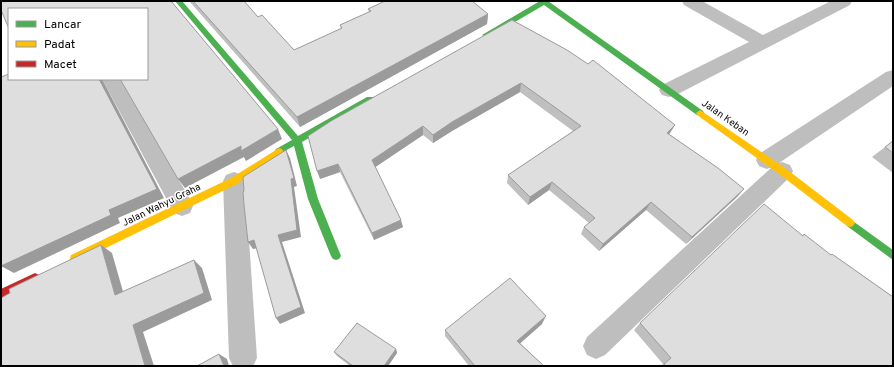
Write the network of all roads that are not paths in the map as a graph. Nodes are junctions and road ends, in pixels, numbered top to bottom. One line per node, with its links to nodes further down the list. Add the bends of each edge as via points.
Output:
1 (178, 1): 11 (street)
2 (543, 1): 5 (street); 9 (street, Jalan Keban)
3 (690, 1): 6 (street)
4 (839, 2): 6 (street)
5 (477, 40)
6 (762, 42): 9 (street)
7 (893, 77): 12 (street)
8 (112, 80): 14 (street)
9 (669, 90): 12 (street, Jalan Keban)
10 (373, 98): 11 (street, Jalan Wahyu Graha)
11 (297, 140): 13 (street, Jalan Wahyu Graha); 16 (street, via 313,199)
12 (775, 165): 15 (street, Jalan Keban); 20 (street)
13 (234, 181): 14 (street, Jalan Wahyu Graha); 21 (street)
14 (182, 206): 17 (street, Jalan Wahyu Graha)
15 (890, 248)
16 (336, 256)
17 (64, 264)
18 (43, 274): 19 (street)
19 (1, 294)
20 (596, 346)
21 (243, 358)

